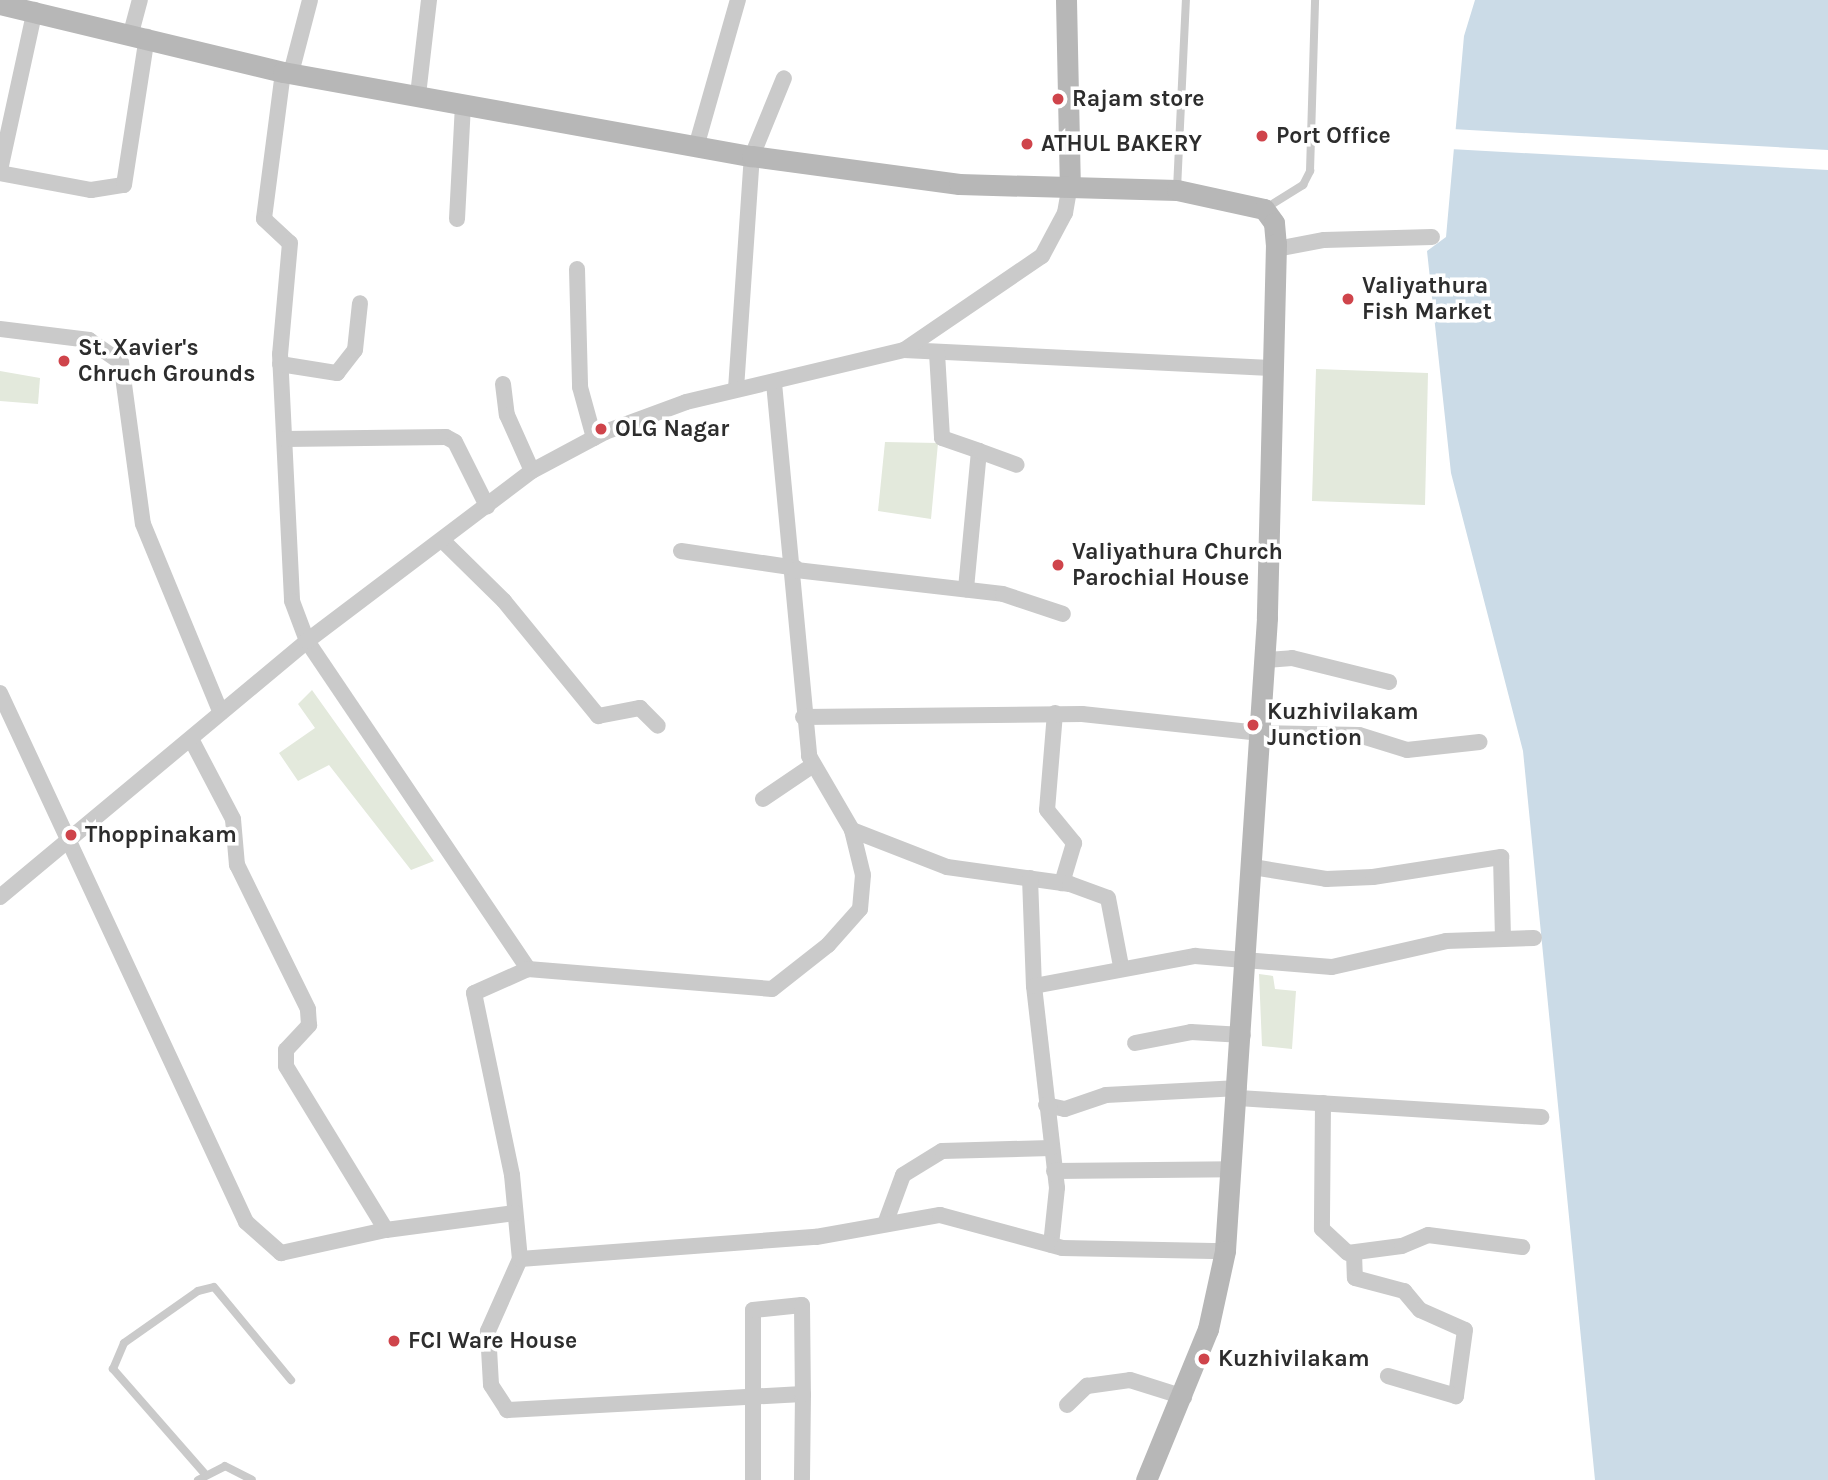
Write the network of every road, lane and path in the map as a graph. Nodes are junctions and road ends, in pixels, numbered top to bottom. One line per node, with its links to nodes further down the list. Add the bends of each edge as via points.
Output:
1 (140, 0): 10 (street)
2 (310, 0): 11 (street)
3 (429, 0): 13 (street)
4 (738, 0): 15 (street)
5 (1066, 0): 18 (main road)
6 (1186, 0): 19 (lane)
7 (1315, 0): 20 (lane, via 1310,171 1303,185)
8 (0, 4): 9 (main road)
9 (35, 10): 10 (main road); 17 (street)
10 (139, 35): 11 (main road); 17 (street, via 124,185 91,190)
11 (287, 73): 13 (main road); 29 (street, via 264,219 290,243)
12 (785, 78): 16 (street)
13 (418, 95): 14 (main road)
14 (463, 103): 15 (main road); 21 (street)
15 (696, 147): 16 (main road)
16 (752, 156): 18 (main road, via 959,184); 33 (street)
17 (0, 171)
18 (1070, 184): 19 (main road); 27 (street, via 1065,213 1042,256)
19 (1177, 190): 20 (main road)
20 (1264, 209): 23 (main road, via 1274,223)
21 (457, 219)
22 (1433, 237): 23 (street, via 1324,240)
23 (1276, 249): 30 (main road)
24 (577, 269): 34 (street, via 580,387)
25 (360, 303): 29 (street, via 355,350 337,373)
26 (0, 329): 49 (street, via 89,340 121,362 143,524)
27 (904, 350): 28 (street); 31 (street)
28 (937, 353): 30 (street); 36 (street, via 942,438)
29 (280, 364): 35 (street)
30 (1271, 368): 46 (main road)
31 (774, 383): 33 (street); 42 (street)
32 (503, 384): 38 (street, via 507,415)
33 (736, 389): 34 (street)
34 (594, 438): 38 (street)
35 (285, 439): 39 (street, via 446,437 455,442); 45 (street, via 292,601)
36 (979, 451): 37 (street); 43 (street)
37 (1017, 465)
38 (532, 471): 39 (street)
39 (487, 506): 40 (street)
40 (442, 540): 45 (street); 52 (street, via 504,601 598,716 640,708)
41 (681, 551): 42 (street)
42 (796, 569): 43 (street); 51 (street)
43 (966, 589): 44 (street)
44 (1063, 614)
45 (307, 640): 49 (street); 68 (street)
46 (1265, 660): 47 (street, via 1292,658); 53 (main road)
47 (1389, 682)
48 (0, 692): 59 (street)
49 (221, 713): 54 (street)
50 (1055, 713): 51 (street); 53 (street); 62 (street, via 1047,810 1074,843)
51 (803, 717): 56 (street)
52 (658, 726)
53 (1261, 733): 55 (street, via 1359,736 1407,750); 60 (main road)
54 (192, 741): 59 (street); 81 (street, via 236,827 237,865 308,1009 309,1025 286,1050 286,1066)
55 (1480, 742)
56 (813, 765): 57 (street); 58 (street)
57 (763, 799)
58 (852, 830): 61 (street, via 947,867); 68 (street, via 863,875 860,909 828,945 772,989)
59 (68, 845): 63 (street); 81 (street, via 259,1238 281,1254)
60 (1253, 867): 64 (street, via 1326,879 1373,877 1501,858); 66 (main road)
61 (1030, 878): 62 (street); 69 (street)
62 (1062, 883): 67 (street, via 1108,898)
63 (0, 897)
64 (1503, 939): 65 (street); 66 (street, via 1446,941 1332,967)
65 (1534, 939)
66 (1248, 956): 67 (street); 70 (main road)
67 (1121, 966): 69 (street)
68 (528, 969): 79 (street, via 474,993)
69 (1034, 986): 74 (street)
70 (1243, 1035): 71 (street, via 1191,1032); 72 (main road)
71 (1135, 1043)
72 (1238, 1093): 73 (street); 74 (street, via 1119,1093 1065,1109); 77 (main road)
73 (1323, 1103): 75 (street); 85 (street, via 1322,1229)
74 (1046, 1105): 76 (street)
75 (1541, 1117)
76 (1051, 1148): 78 (street); 80 (street, via 987,1154 942,1151 903,1175)
77 (1232, 1170): 78 (street); 84 (main road)
78 (1054, 1171): 82 (street, via 1058,1206)
79 (515, 1213): 81 (street); 86 (street)
80 (885, 1224): 82 (street, via 940,1215); 86 (street, via 816,1237)
81 (386, 1230)
82 (1051, 1245): 84 (street)
83 (1522, 1247): 85 (street, via 1428,1235)
84 (1225, 1251): 91 (main road)
85 (1353, 1253): 87 (street, via 1355,1278 1404,1291 1420,1310 1465,1330 1456,1396)
86 (520, 1259): 90 (street, via 488,1331 491,1385 507,1410)
87 (1388, 1376)
88 (290, 1380): 93 (lane, via 214,1287 198,1291 124,1343 113,1369)
89 (803, 1394): 90 (street); 90 (street, via 802,1305 753,1310); 96 (street)
90 (749, 1396): 95 (street)
91 (1184, 1396): 92 (street, via 1130,1380 1087,1386); 97 (main road)
92 (1066, 1405)
93 (201, 1477): 94 (lane, via 225,1466)
94 (252, 1480)
95 (752, 1480)
96 (802, 1480)
97 (1146, 1480)

